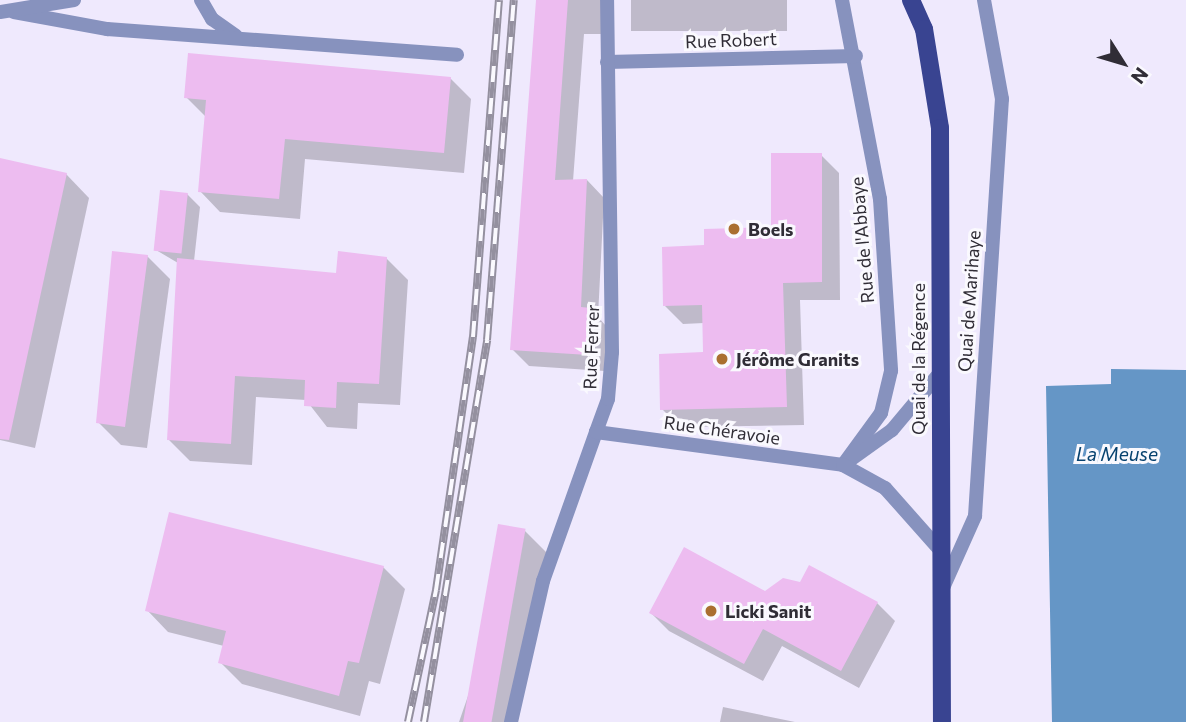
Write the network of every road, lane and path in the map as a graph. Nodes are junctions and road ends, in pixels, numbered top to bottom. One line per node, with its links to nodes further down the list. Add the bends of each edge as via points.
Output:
1 (74, 0): 7 (street)
2 (201, 0): 8 (street, via 212,19)
3 (607, 0): 11 (street, Rue Ferrer)
4 (842, 0): 10 (street, Rue de l'Abbaye)
5 (911, 0): 12 (main road, Quai de la Régence, via 927,41 940,128)
6 (984, 0): 16 (street, Quai de Marihaye, via 1002,99 975,516)
7 (7, 12): 8 (street, via 107,29)
8 (236, 36): 9 (street)
9 (457, 55)
10 (856, 55): 11 (street, Rue Robert); 14 (street, Rue de l'Abbaye, via 880,199 891,371 881,413)
11 (607, 62): 13 (street, Rue Ferrer, via 612,352 608,399)
12 (939, 374): 14 (street, via 892,430); 15 (main road, Quai de la Régence)
13 (596, 432): 14 (street, Rue Chéravoie); 17 (street, Rue Ferrer, via 543,581)
14 (843, 465): 15 (street, via 885,488)
15 (940, 550): 16 (main road, Quai de la Régence)
16 (938, 598): 18 (main road, Quai de la Régence)
17 (511, 722)
18 (942, 722)

